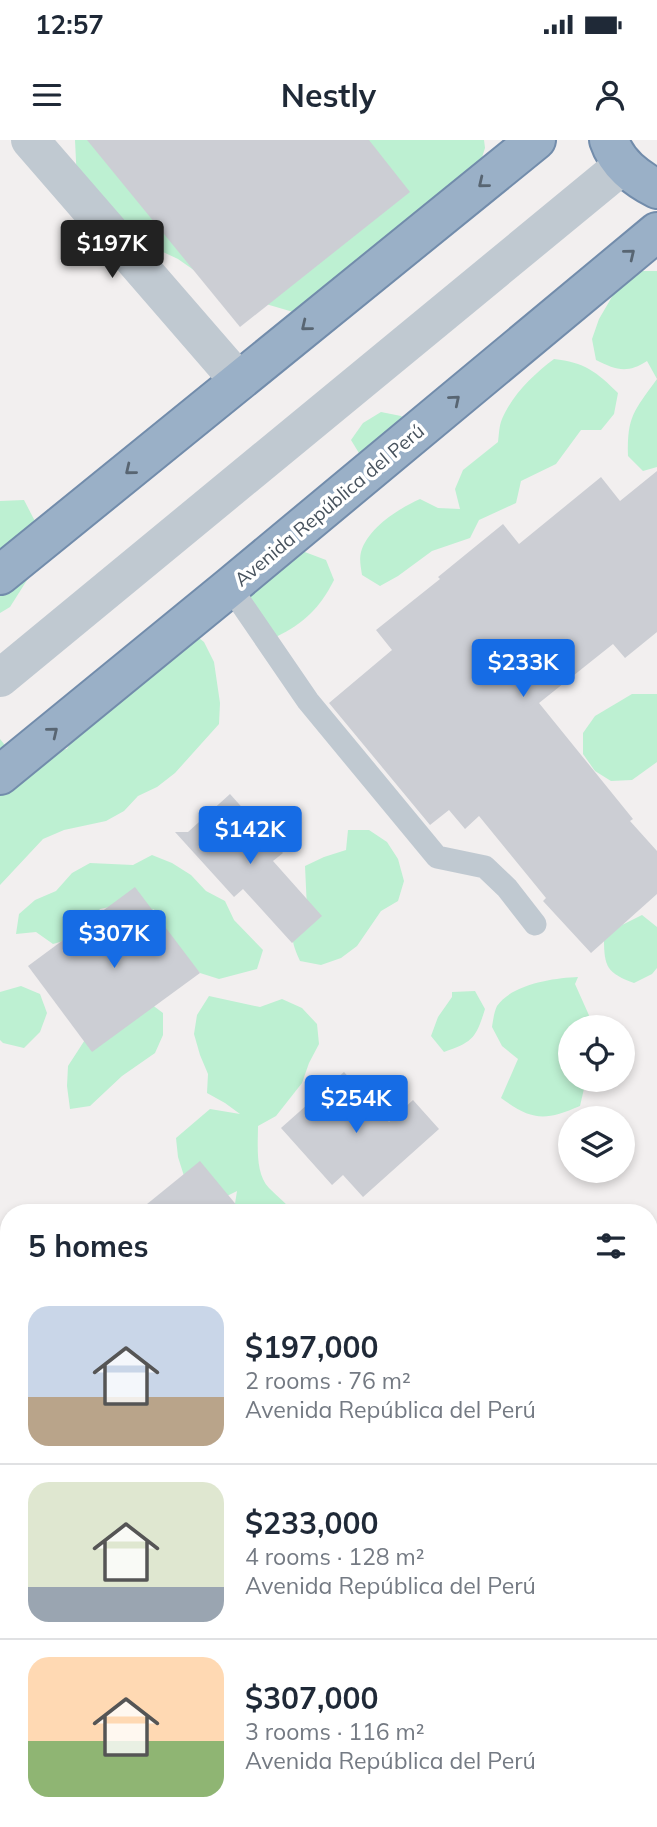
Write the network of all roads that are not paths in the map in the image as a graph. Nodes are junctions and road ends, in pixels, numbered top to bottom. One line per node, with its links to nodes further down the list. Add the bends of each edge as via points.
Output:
1 (30, 140): 6 (street)
2 (536, 140): 6 (highway, one-way to 6)
3 (616, 152): 4 (highway, via 640,181); 9 (street)
4 (657, 189)
5 (657, 232): 8 (highway, Avenida República del Perú, one-way to 5)
6 (239, 381): 7 (highway, one-way to 7)
7 (0, 575)
8 (230, 587): 10 (highway, Avenida República del Perú, one-way to 8); 11 (lane, via 308,701 437,857 485,867)
9 (0, 678)
10 (0, 775)
11 (535, 924)

